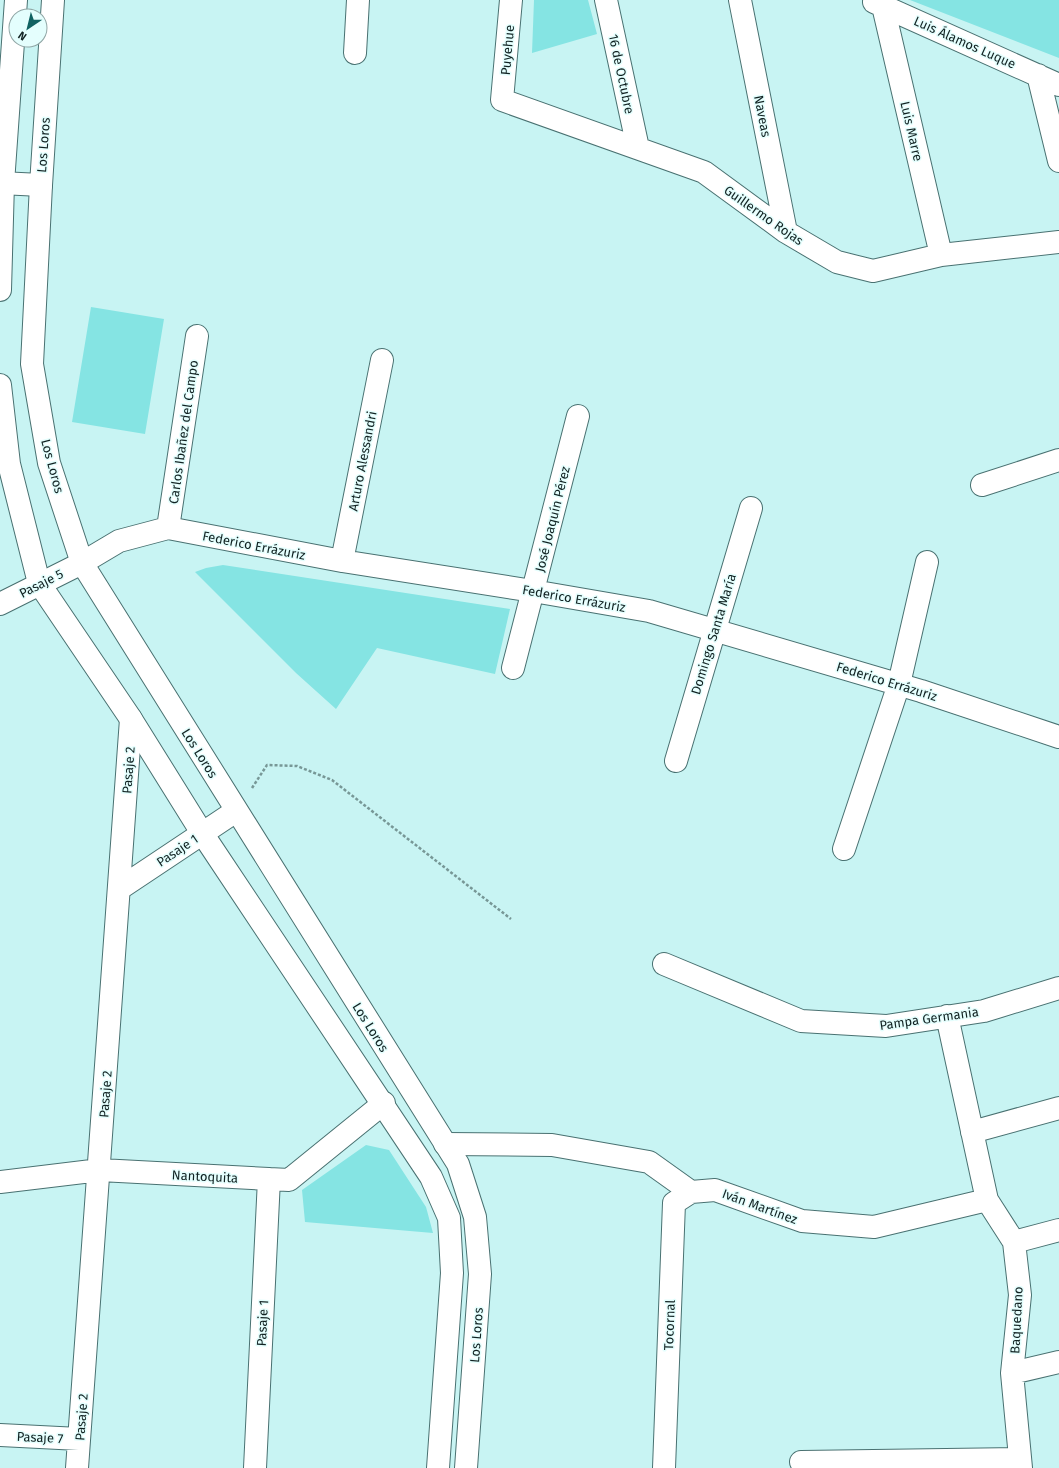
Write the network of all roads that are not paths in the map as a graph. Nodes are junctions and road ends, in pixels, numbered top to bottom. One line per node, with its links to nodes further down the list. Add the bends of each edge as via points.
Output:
1 (16, 0): 14 (street)
2 (53, 0): 15 (street, Los Loros)
3 (358, 0): 8 (street)
4 (511, 0): 11 (street, Puyehue)
5 (606, 0): 12 (street, 16 de Octubre)
6 (740, 0): 16 (street, Naveas)
7 (886, 5): 9 (street, Luis Álamos Luque); 18 (street, Luis Marre)
8 (354, 53)
9 (1038, 75): 10 (street, Luis Álamos Luque); 13 (street)
10 (1059, 85)
11 (502, 100): 12 (street, Guillermo Rojas)
12 (638, 148): 16 (street, Guillermo Rojas, via 704,172)
13 (1059, 161)
14 (1, 183): 15 (street); 19 (street)
15 (41, 185): 30 (street, Los Loros, via 32,364 49,463)
16 (786, 232): 18 (street, Guillermo Rojas, via 837,262 873,271)
17 (1059, 242): 18 (street, Guillermo Rojas)
18 (941, 255)
19 (0, 290)
20 (197, 336): 27 (street, Carlos Ibañez del Campo)
21 (382, 360): 28 (street, Arturo Alessandri)
22 (0, 385): 31 (street, via 9,464)
23 (578, 416): 32 (street, José Joaquín Pérez)
24 (1059, 460): 25 (street)
25 (982, 485)
26 (751, 508): 34 (street, Domingo Santa María)
27 (168, 528): 28 (street, Federico Errázuriz); 30 (street, Federico Errázuriz, via 119,541)
28 (342, 561): 32 (street, Federico Errázuriz)
29 (927, 562): 36 (street)
30 (82, 563): 31 (street, Pasaje 5); 40 (street, Los Loros)
31 (39, 583): 33 (street, Pasaje 5); 37 (street)
32 (533, 591): 34 (street, Federico Errázuriz, via 650,611); 35 (street, José Joaquín Pérez)
33 (0, 604)
34 (714, 630): 36 (street, Federico Errázuriz); 39 (street, Domingo Santa María)
35 (513, 668)
36 (899, 684): 38 (street, Federico Errázuriz); 42 (street)
37 (131, 719): 41 (street); 43 (street, Pasaje 2)
38 (1059, 737)
39 (676, 761)
40 (236, 811): 41 (street, Pasaje 1); 50 (street, Los Loros)
41 (202, 833): 43 (street, Pasaje 1); 47 (street)
42 (844, 849)
43 (119, 889): 51 (street, Pasaje 2)
44 (664, 964): 46 (street, Pampa Germania, via 801,1021 886,1026)
45 (1059, 988): 46 (street, Pampa Germania, via 984,1011)
46 (947, 1016): 49 (street, Baquedano)
47 (384, 1103): 52 (street, Nantoquita, via 289,1180); 66 (street, via 431,1177 449,1218 452,1273)
48 (1059, 1108): 49 (street)
49 (972, 1132): 55 (street, Baquedano)
50 (445, 1144): 54 (street, via 552,1145 649,1162); 67 (street, Los Loros, via 458,1164 476,1217 480,1274)
51 (100, 1170): 52 (street, Nantoquita); 53 (street, Nantoquita); 61 (street, Pasaje 2)
52 (269, 1179): 65 (street, Pasaje 1)
53 (0, 1182)
54 (691, 1192): 55 (street, Iván Martínez, via 715,1190 802,1221 874,1227); 68 (street, Tocornal, via 674,1203)
55 (988, 1200): 57 (street, Baquedano)
56 (1059, 1230): 57 (street)
57 (1014, 1242): 59 (street, Baquedano, via 1020,1295)
58 (1059, 1362): 59 (street)
59 (1012, 1373): 63 (street, Baquedano)
60 (0, 1435): 61 (street, Pasaje 7)
61 (79, 1439): 64 (street, Pasaje 2)
62 (801, 1462): 63 (street)
63 (1020, 1464)
64 (77, 1468)
65 (254, 1468)
66 (438, 1468)
67 (466, 1468)
68 (664, 1468)

